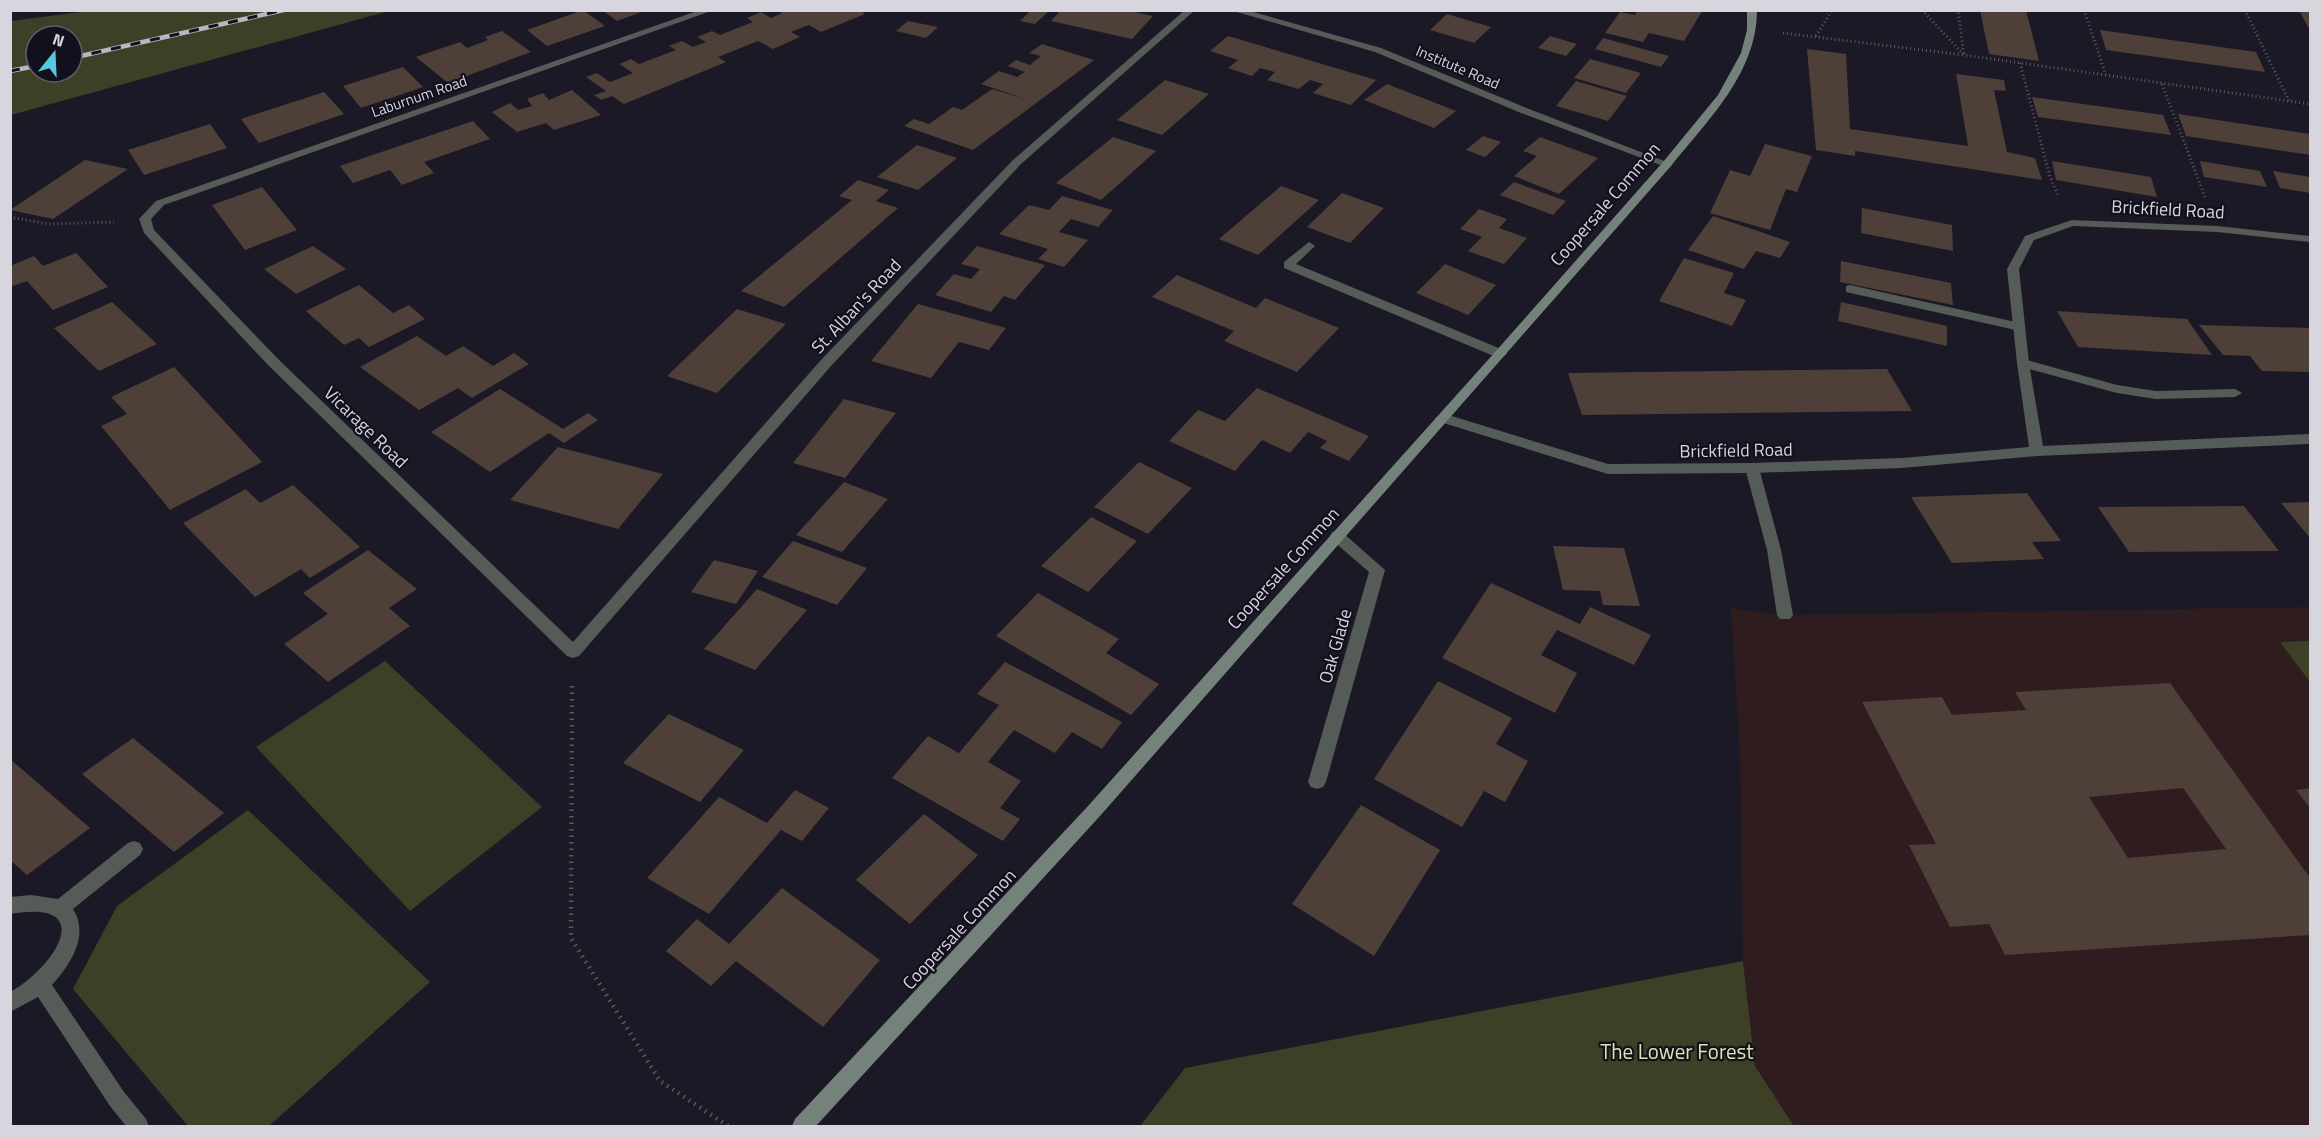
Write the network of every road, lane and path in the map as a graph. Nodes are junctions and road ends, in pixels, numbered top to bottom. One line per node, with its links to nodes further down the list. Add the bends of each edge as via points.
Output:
1 (710, 10): 20 (street, Laburnum Road, via 160,202)
2 (1191, 10): 36 (street, St. Alban's Road, via 1017,162 826,363)
3 (1234, 10): 18 (street, Institute Road, via 1378,50)
4 (1752, 10): 10 (street, Coopersale Common)
5 (1832, 10): 11 (path)
6 (1922, 10): 12 (path)
7 (1958, 10): 12 (path)
8 (2084, 10): 14 (path)
9 (2245, 10): 16 (path)
10 (1752, 30): 11 (path); 18 (street, Coopersale Common, via 1746,53 1722,96)
11 (1816, 36): 12 (path)
12 (1964, 55): 13 (path)
13 (2020, 63): 14 (path); 21 (path, via 2050,177)
14 (2106, 75): 15 (path)
15 (2162, 83): 16 (path); 22 (path)
16 (2290, 101): 17 (path)
17 (2310, 104)
18 (1667, 164): 27 (street, Coopersale Common)
19 (10, 217): 20 (path, via 27,222 83,224)
20 (145, 219): 36 (street, Vicarage Road, via 148,231 273,362)
21 (2072, 223): 22 (street, Brickfield Road); 26 (street, Brickfield Road, via 2029,238 2013,269)
22 (2217, 229): 23 (street, Brickfield Road)
23 (2310, 238)
24 (1310, 246): 27 (street, via 1288,265)
25 (1850, 289): 26 (street)
26 (2020, 327): 28 (street, Brickfield Road)
27 (1501, 354): 30 (street, Coopersale Common)
28 (2023, 363): 29 (street, via 2117,389 2156,395); 32 (street, Brickfield Road)
29 (2235, 393)
30 (1442, 418): 33 (street, Brickfield Road, via 1608,469); 34 (street, Coopersale Common)
31 (2310, 439): 32 (street, Brickfield Road)
32 (2037, 451): 33 (street, Brickfield Road, via 1902,463)
33 (1752, 468): 35 (street, via 1774,550)
34 (1337, 537): 37 (street, Oak Glade, via 1377,570); 45 (street, Coopersale Common, via 1094,811)
35 (1785, 615)
36 (573, 652): 44 (path, via 571,938 660,1081)
37 (1317, 782)
38 (134, 849): 40 (street)
39 (10, 906): 40 (street, via 36,902)
40 (61, 908): 41 (street, via 70,921 70,938 58,963)
41 (40, 984): 42 (street); 43 (street, via 117,1100)
42 (10, 1003)
43 (139, 1126)
44 (729, 1126)
45 (802, 1126)

